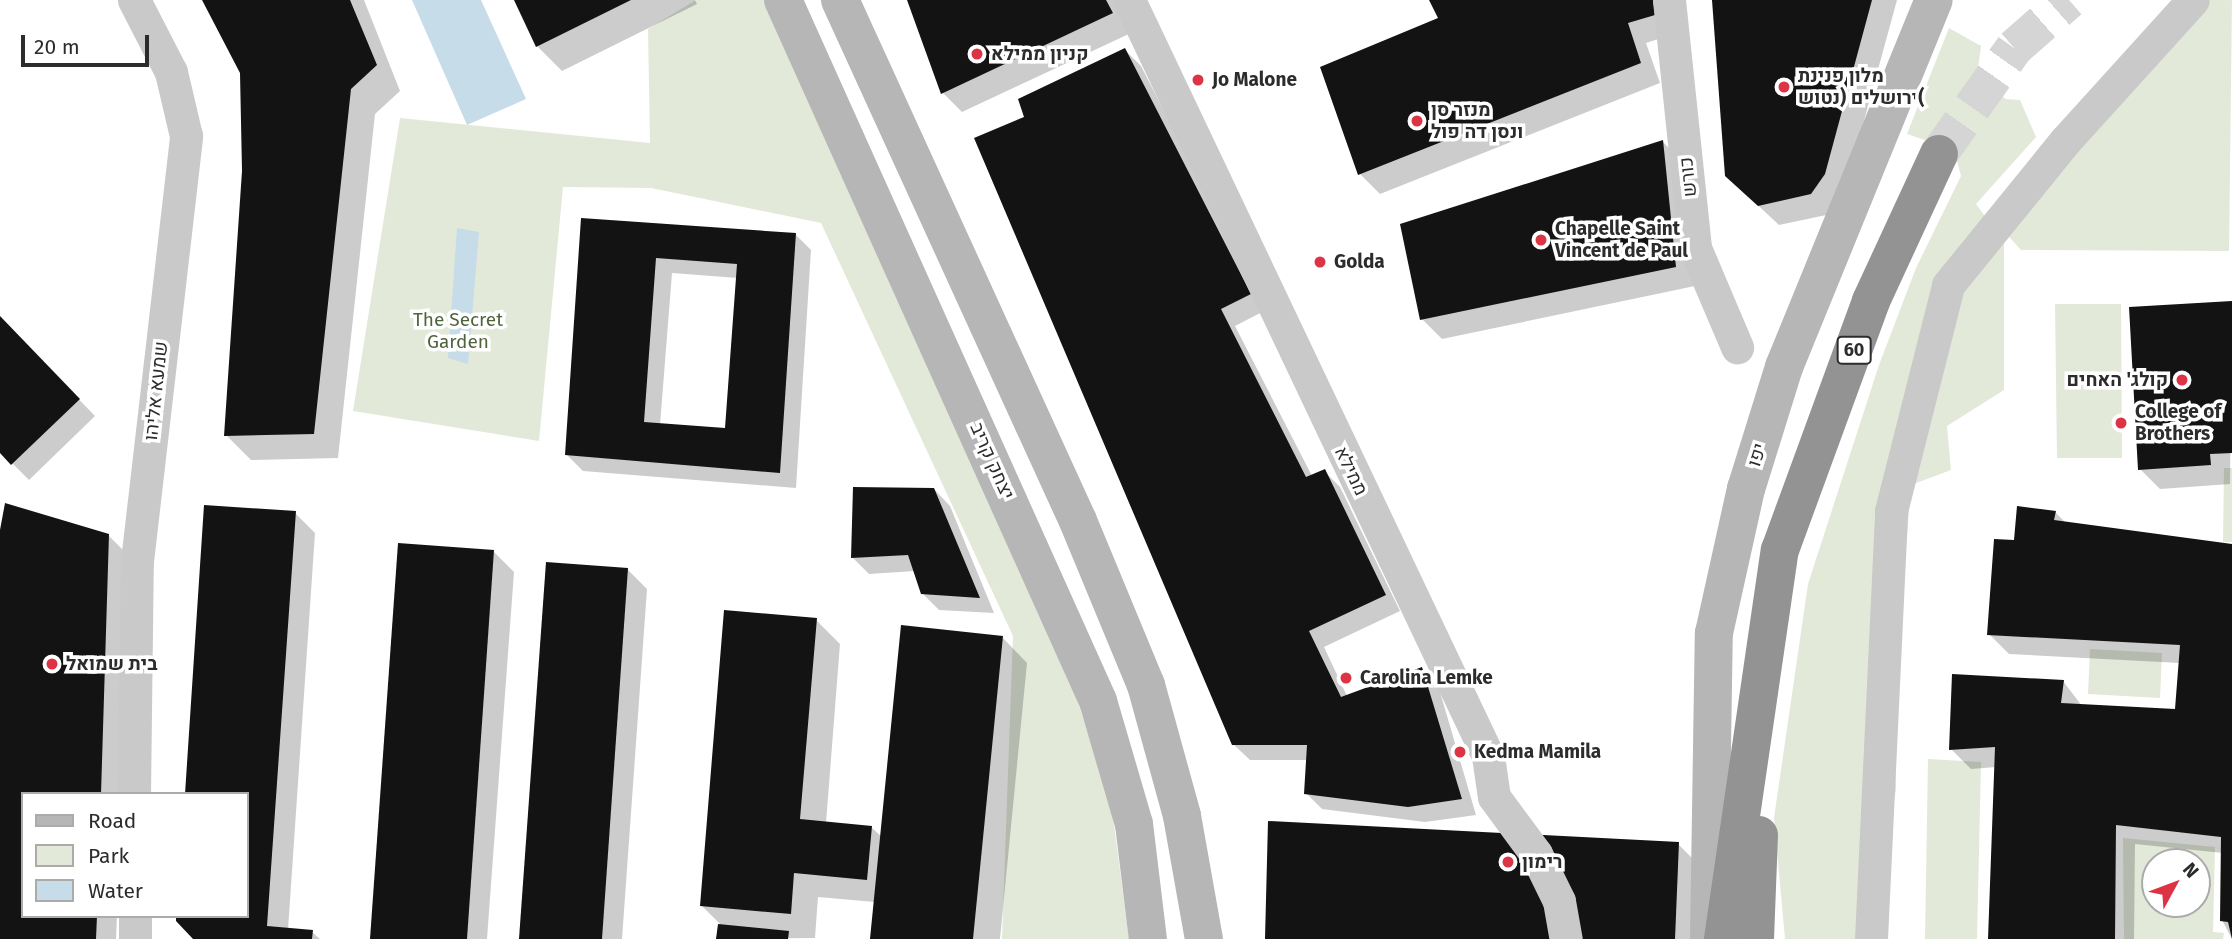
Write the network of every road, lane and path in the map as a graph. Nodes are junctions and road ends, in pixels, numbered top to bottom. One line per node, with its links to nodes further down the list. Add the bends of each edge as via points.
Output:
1 (134, 0): 11 (street, שמעא אליהו, via 171,72 186,146 137,561)
2 (782, 0): 12 (street, יצחק קריב, via 1098,701 1134,824)
3 (840, 0): 13 (street, via 1078,521 1146,685 1180,805)
4 (1129, 0): 14 (street, ממילא, via 1488,756 1494,797 1536,854 1559,901)
5 (1669, 0): 9 (street, כורש, via 1695,248)
6 (1934, 0): 15 (street, יפו, via 1784,367 1746,489 1714,633)
7 (2193, 0): 18 (street, via 2066,141 1948,285 1891,511)
8 (1939, 154): 10 (highway, 60, via 1871,301)
9 (1737, 347)
10 (1780, 550): 16 (highway, 60); 17 (highway, 60)
11 (134, 792)
12 (1149, 939)
13 (1204, 939)
14 (1566, 939)
15 (1709, 939)
16 (1723, 939)
17 (1755, 939)
18 (1871, 939)

